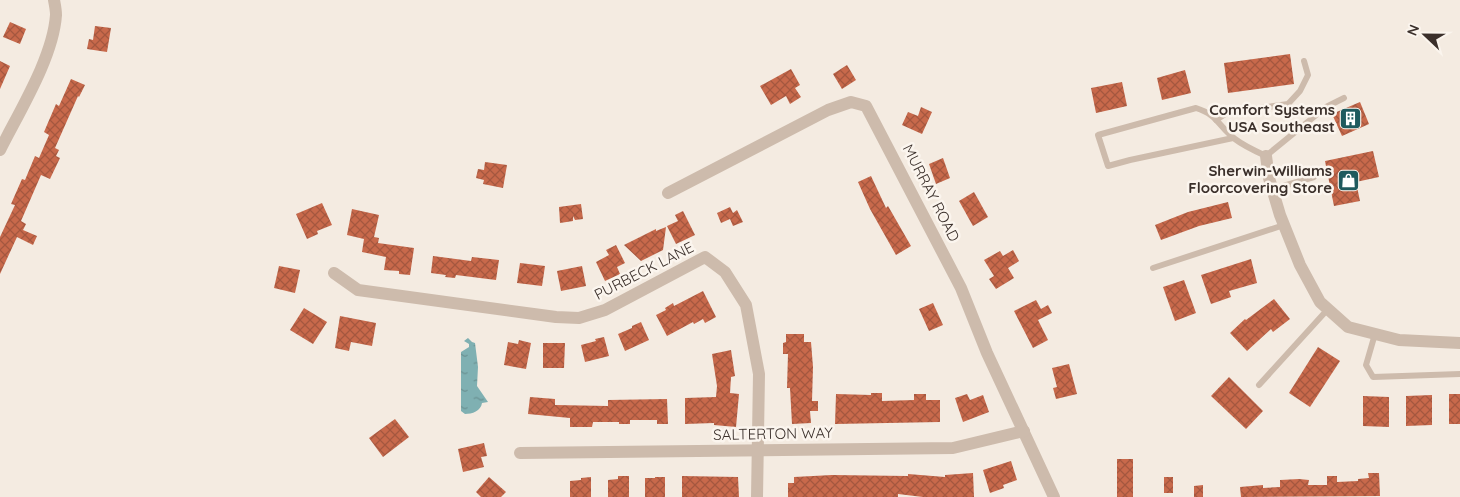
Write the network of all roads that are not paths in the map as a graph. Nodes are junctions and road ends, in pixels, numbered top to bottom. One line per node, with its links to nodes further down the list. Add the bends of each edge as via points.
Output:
1 (54, 0): 6 (street, via 56,14 50,45)
2 (1304, 61): 4 (lane, via 1308,75 1288,104 1227,113)
3 (1344, 98): 7 (lane, via 1326,107)
4 (1216, 120): 5 (lane); 5 (lane, via 1209,112 1196,108 1098,135 1108,166)
5 (1233, 138): 7 (lane)
6 (0, 150)
7 (1266, 156): 9 (street)
8 (1314, 177): 9 (lane)
9 (1273, 189): 11 (street)
10 (668, 193): 19 (street, MURRAY ROAD, via 828,110 851,102 866,106 962,288 987,352)
11 (1284, 225): 12 (lane); 14 (street, via 1300,265 1320,302)
12 (1153, 268)
13 (334, 273): 20 (street, PURBECK LANE, via 358,290 556,318 579,318 605,310 705,257 725,272 746,305 759,374)
14 (1328, 309): 15 (street, via 1348,327); 18 (lane)
15 (1374, 334): 16 (street, via 1399,340); 17 (lane, via 1366,365 1373,376)
16 (1460, 343)
17 (1460, 374)
18 (1259, 386)
19 (1024, 431): 20 (street, SALTERTON WAY, via 953,448); 23 (street, MURRAY ROAD)
20 (757, 450): 21 (street, SALTERTON WAY); 22 (street)
21 (520, 453)
22 (757, 497)
23 (1054, 497)

